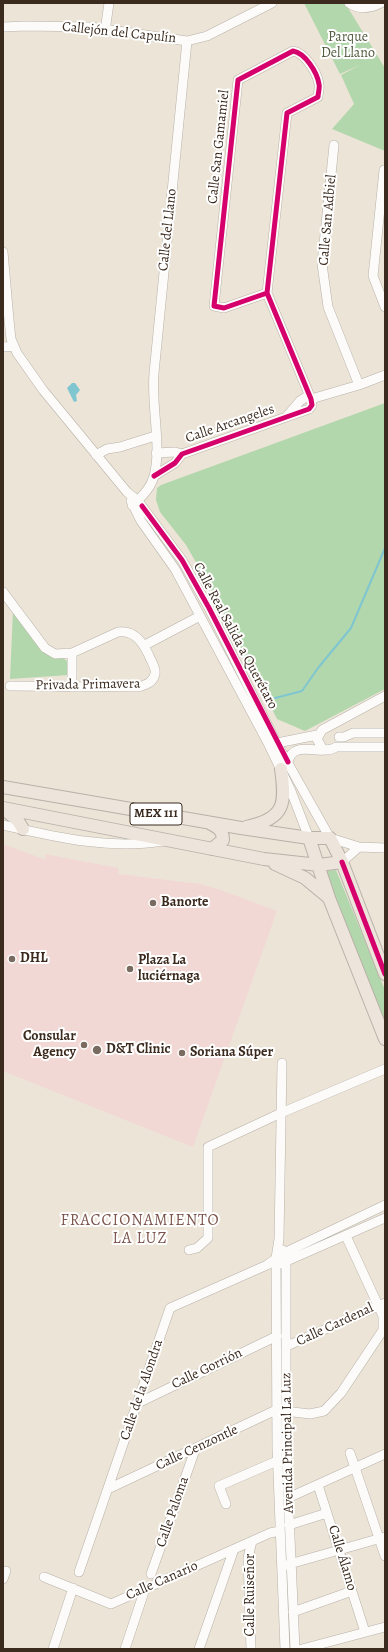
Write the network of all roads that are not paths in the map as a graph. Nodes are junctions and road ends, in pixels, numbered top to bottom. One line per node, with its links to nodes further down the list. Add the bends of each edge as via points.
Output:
1 (109, 3): 7 (street)
2 (272, 3): 5 (street)
3 (348, 3): 4 (street, via 358,8)
4 (381, 3)
5 (257, 6): 8 (street, via 207,36)
6 (3, 27): 7 (street, Callejón del Capulín, via 90,28)
7 (105, 31): 8 (street, Callejón del Capulín)
8 (187, 41): 19 (street, Calle del Llano, via 154,376)
9 (334, 145): 17 (street, Calle San Adbiel, via 322,264 328,307)
10 (384, 170): 13 (street, via 374,276)
11 (3, 252): 14 (street, Calle Real Salida a Querétaro)
12 (267, 293): 12 (street, Calle San Gamamiel, via 287,113 318,96 320,84 306,57 300,52 293,51 238,80 214,306 224,308); 18 (street, Calle San Gamamiel)
13 (385, 307)
14 (14, 346): 15 (street); 22 (street, Calle Real Salida a Querétaro, via 43,390)
15 (3, 347)
16 (385, 375): 17 (street, Calle Arcangeles)
17 (359, 385): 18 (street, Calle Arcangeles)
18 (311, 399): 21 (street, Calle Arcangeles, via 303,399 286,417)
19 (155, 436): 20 (street, Calle del Llano); 22 (street, via 107,449)
20 (156, 453): 21 (street, Calle Arcangeles); 23 (street, Calle del Llano)
21 (182, 454): 23 (street, Calle Arcangeles)
22 (96, 455): 24 (street, Calle Real Salida a Querétaro)
23 (154, 476): 24 (street, Calle del Llano, via 150,486)
24 (135, 503): 26 (street, Calle Real Salida a Querétaro, via 140,521 175,569); 38 (street, Calle Real Salida a Querétaro, via 186,567 209,608)
25 (3, 592): 28 (street, Privada Primavera, via 45,648 55,654)
26 (200, 616): 27 (street); 38 (street, Calle Real Salida a Querétaro)
27 (145, 645): 28 (street, Privada Primavera, via 136,636 125,631); 30 (street, Privada Primavera, via 155,668 155,674 147,685)
28 (72, 653): 30 (street)
29 (10, 686): 30 (street, Privada Primavera)
30 (72, 687)
31 (385, 696): 32 (street)
32 (343, 718): 33 (street); 34 (street); 37 (street)
33 (325, 728): 36 (street); 37 (street, via 332,729)
34 (353, 733): 35 (street); 37 (street, via 344,737)
35 (385, 733)
36 (317, 735): 38 (street); 41 (street)
37 (338, 735): 39 (street)
38 (272, 743): 42 (street, Calle Real Salida a Querétaro)
39 (336, 747): 40 (street); 41 (street, via 329,750)
40 (385, 747)
41 (322, 748): 42 (street, via 293,752)
42 (284, 766): 47 (main road, via 284,796 278,812 266,821); 49 (street, Calle Real Salida a Querétaro); 50 (street, Calle Real Salida a Querétaro)
43 (3, 787): 45 (main road, MEX 111)
44 (3, 808): 48 (main road); 51 (main road, MEX 111)
45 (210, 823): 47 (main road, MEX 111); 54 (main road, via 223,834 223,840)
46 (3, 825): 48 (street)
47 (241, 828): 49 (main road, MEX 111)
48 (23, 829): 51 (street, via 102,844 137,845)
49 (309, 838): 50 (main road, MEX 111); 57 (main road, MEX 111)
50 (330, 838): 52 (street); 56 (main road)
51 (166, 841): 54 (main road, MEX 111)
52 (359, 847): 53 (street); 56 (street)
53 (385, 848)
54 (212, 850): 55 (main road, MEX 111)
55 (264, 859): 57 (main road, MEX 111); 58 (main road, MEX 111, via 305,878)
56 (342, 862): 57 (main road, MEX 111); 59 (main road)
57 (318, 865): 58 (main road, MEX 111)
58 (329, 898): 61 (main road, MEX 111)
59 (380, 948): 60 (main road)
60 (385, 974)
61 (385, 1039)
62 (282, 1063): 64 (street, Avenida Principal La Luz)
63 (385, 1069): 64 (street)
64 (282, 1113): 70 (street, via 208,1147 208,1238 197,1248); 71 (street, Avenida Principal La Luz)
65 (385, 1206): 66 (street, Calle de la Alondra)
66 (358, 1218): 68 (street); 71 (street, Calle de la Alondra)
67 (385, 1218): 68 (street, Calle de la Alondra)
68 (363, 1228): 69 (street, Calle de la Alondra)
69 (346, 1236): 71 (street, Calle de la Alondra); 72 (street, Calle Cardenal)
70 (189, 1250)
71 (278, 1261): 74 (street, Avenida Principal La Luz); 75 (street, Avenida Principal La Luz); 76 (street, Calle de la Alondra, via 170,1308)
72 (382, 1304): 73 (street); 75 (street, Calle Cardenal)
73 (384, 1328): 78 (street, via 341,1393 324,1411 310,1414)
74 (277, 1336): 76 (street, Calle Gorrión); 77 (street, Avenida Principal La Luz)
75 (287, 1346): 78 (street, Avenida Principal La Luz)
76 (138, 1403): 85 (street, Calle de la Alondra)
77 (276, 1410): 78 (street); 79 (street, Calle Cenzontle); 82 (street, Avenida Principal La Luz)
78 (286, 1413): 86 (street, Avenida Principal La Luz)
79 (194, 1450): 85 (street, Calle Cenzontle); 99 (street, Calle Paloma)
80 (350, 1453): 83 (street)
81 (385, 1454): 83 (street)
82 (277, 1461): 87 (street, via 219,1486); 90 (street, Avenida Principal La Luz)
83 (356, 1468): 84 (street); 91 (street)
84 (318, 1484): 86 (street); 88 (street, Calle Álamo)
85 (108, 1489): 98 (street, Calle de la Alondra)
86 (288, 1498): 89 (street, Avenida Principal La Luz)
87 (226, 1504)
88 (327, 1513): 89 (street); 94 (street, Calle Álamo)
89 (289, 1525): 96 (street, Avenida Principal La Luz)
90 (280, 1531): 92 (street, Calle Canario); 97 (street, Avenida Principal La Luz)
91 (382, 1538): 94 (street); 95 (street)
92 (252, 1541): 93 (street, Calle Canario); 110 (street, Calle Ruiseñor, via 248,1558)
93 (234, 1549): 102 (street, Calle Canario); 109 (street)
94 (340, 1550): 96 (street); 103 (street, Calle Álamo)
95 (385, 1556)
96 (291, 1564): 97 (street); 104 (street, Avenida Principal La Luz)
97 (281, 1567): 111 (street, Avenida Principal La Luz)
98 (79, 1572)
99 (151, 1574)
100 (44, 1577): 101 (street, Calle Canario)
101 (72, 1588): 102 (street, Calle Canario, via 111,1604); 107 (street)
102 (145, 1589): 108 (street)
103 (352, 1591): 104 (street); 106 (street, Calle Álamo)
104 (293, 1612): 112 (street, Avenida Principal La Luz)
105 (385, 1627): 106 (street)
106 (365, 1632): 113 (street)
107 (53, 1649)
108 (125, 1649)
109 (199, 1649)
110 (251, 1649)
111 (285, 1649)
112 (295, 1649)
113 (302, 1649)

